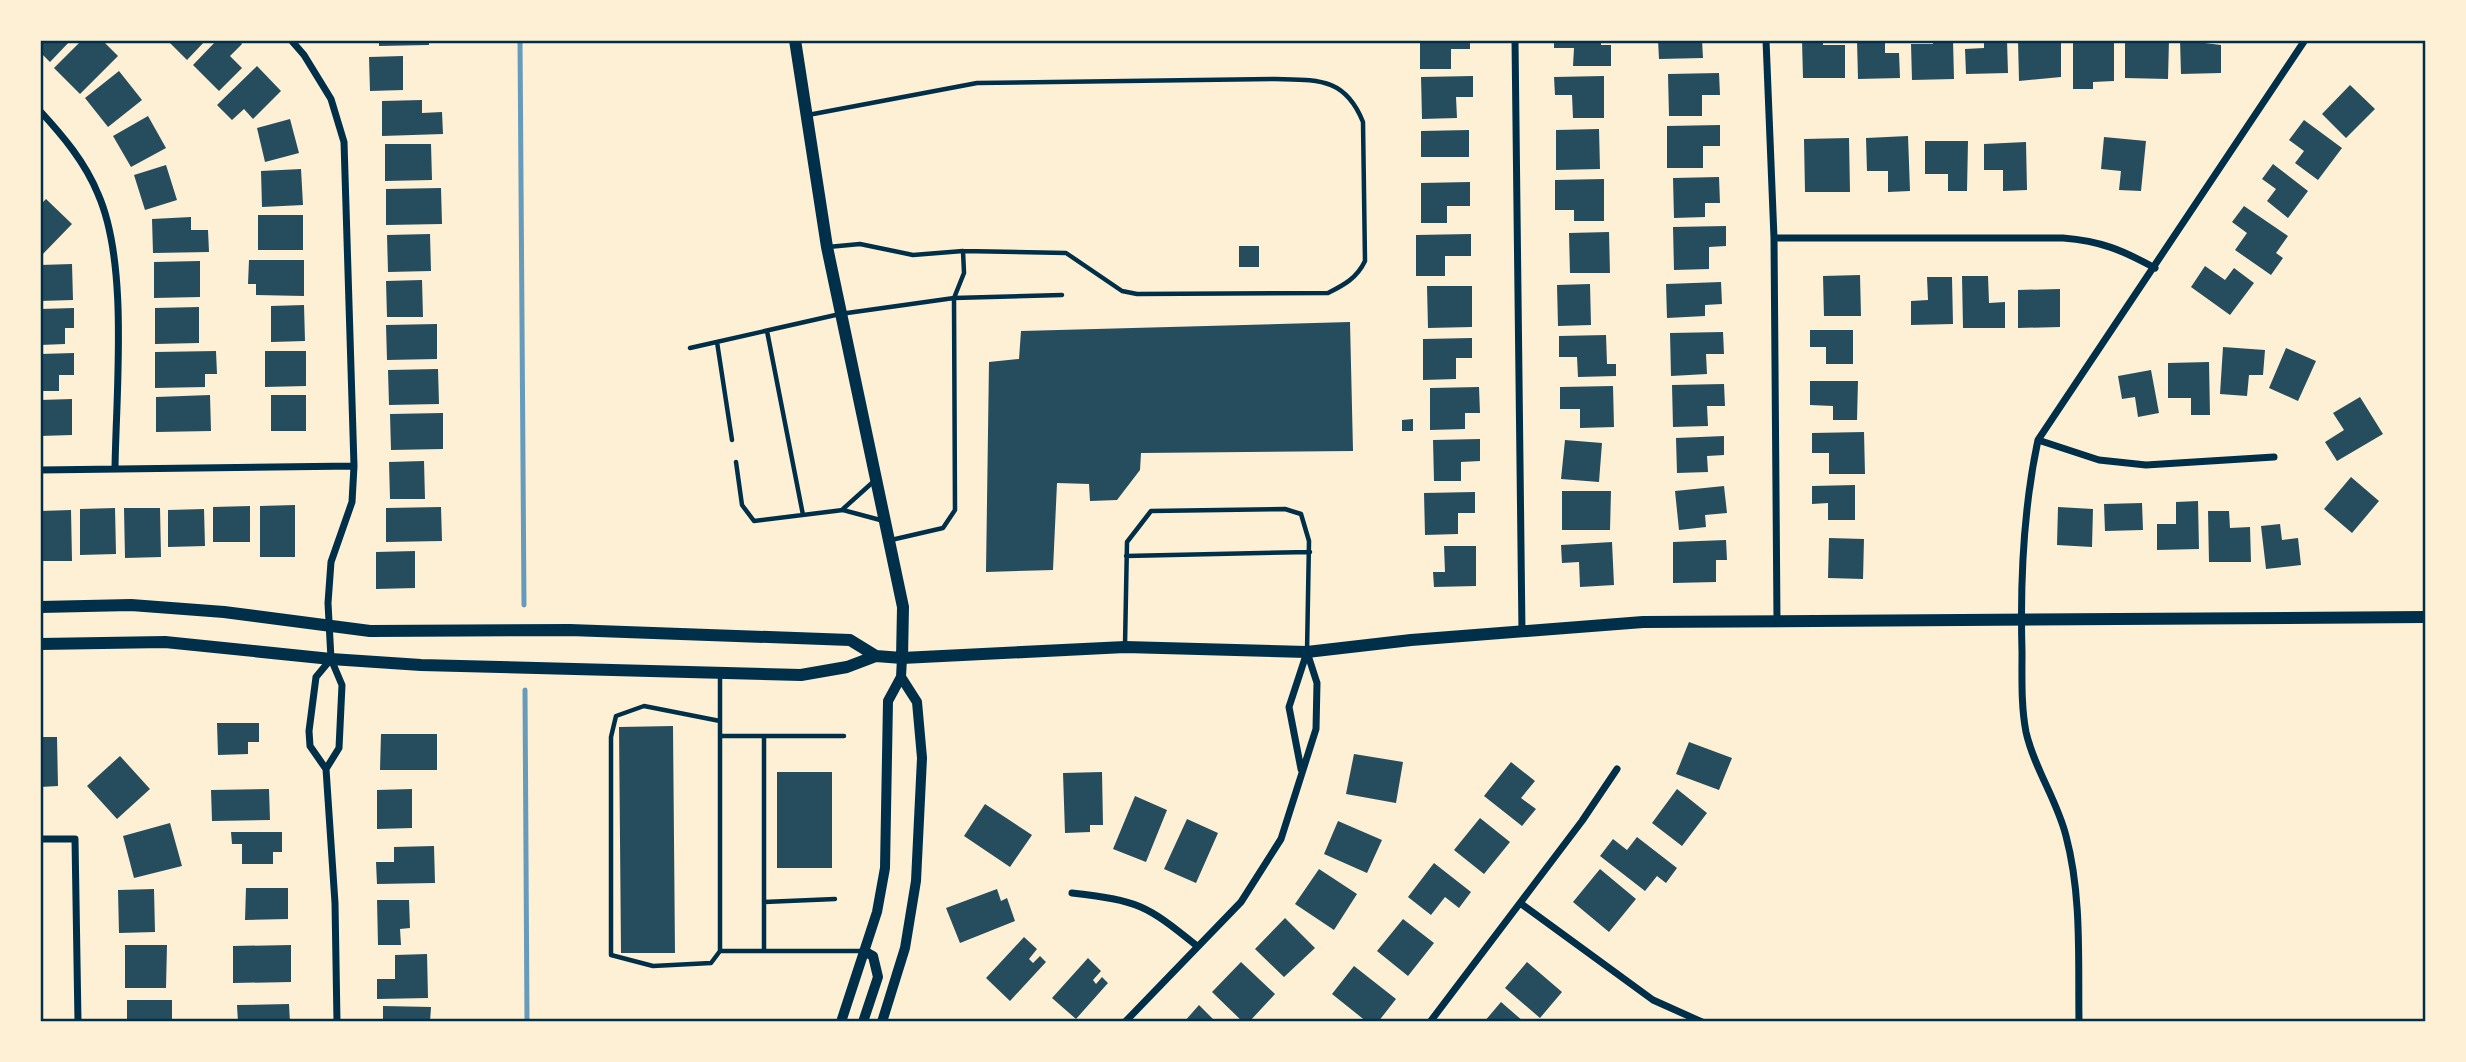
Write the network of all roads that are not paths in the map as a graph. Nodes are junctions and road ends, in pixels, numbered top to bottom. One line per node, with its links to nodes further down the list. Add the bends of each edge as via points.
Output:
1 (291, 40): 22 (street, via 331,99 344,142)
2 (795, 40): 7 (main road)
3 (1515, 40): 37 (street)
4 (1766, 40): 8 (street)
5 (2305, 40): 11 (street)
6 (40, 111): 23 (street, via 70,144 98,193 112,237)
7 (804, 116): 9 (main road); 10 (lane, via 977,83 1275,79 1321,80 1342,90 1356,104 1363,122 1365,261 1348,283 1328,293 1137,294 1122,291 1066,253)
8 (1774, 238): 11 (street, via 2074,239 2105,244); 35 (street)
9 (827, 247): 10 (lane, via 860,244 913,255); 14 (main road)
10 (963, 251): 13 (lane, via 964,273)
11 (2155, 268): 19 (street)
12 (1062, 295): 13 (lane)
13 (954, 298): 14 (lane); 29 (lane, via 955,510 943,528)
14 (840, 314): 15 (lane); 25 (main road)
15 (767, 331): 16 (lane); 27 (lane)
16 (717, 342): 17 (lane); 18 (lane)
17 (690, 348)
18 (732, 440)
19 (2038, 440): 20 (street, via 2099,460 2146,466); 34 (street, via 2025,503)
20 (2274, 457)
21 (736, 462): 27 (lane, via 743,505 754,521)
22 (354, 466): 23 (street); 36 (street, via 352,502 331,562)
23 (115, 469): 24 (street)
24 (40, 470)
25 (875, 479): 26 (lane); 28 (main road)
26 (843, 510): 27 (lane); 28 (lane)
27 (803, 515)
28 (884, 521): 29 (main road)
29 (890, 541): 42 (main road, via 903,607)
30 (1310, 552): 31 (lane); 31 (lane, via 1301,514 1285,509 1152,511 1127,542); 40 (lane)
31 (1126, 556): 39 (lane)
32 (40, 607): 36 (main road, via 131,605 224,612)
33 (2426, 617): 34 (main road)
34 (2021, 619): 35 (main road); 70 (street, via 2026,732 2066,835 2073,874)
35 (1777, 621): 37 (main road, via 1643,622)
36 (329, 628): 41 (main road, via 570,630 850,640); 43 (street)
37 (1522, 633): 40 (main road)
38 (40, 644): 43 (main road, via 165,642)
39 (1125, 647): 40 (main road); 42 (main road)
40 (1307, 652): 52 (street, via 1289,707); 52 (street, via 1318,704 1311,752)
41 (876, 656): 42 (main road); 44 (main road, via 847,667 801,675)
42 (902, 658): 45 (street)
43 (331, 659): 44 (main road); 50 (street, via 341,679 342,698 339,748); 50 (street, via 316,677 309,731 310,746)
44 (720, 673): 46 (lane)
45 (901, 677): 61 (street, via 888,701 885,869); 66 (street, via 917,702 922,758 916,881 905,948)
46 (720, 720): 47 (lane); 59 (lane, via 644,706 617,716 611,737 611,955 653,966 711,963)
47 (720, 736): 48 (lane); 59 (lane)
48 (764, 736): 49 (lane); 56 (lane)
49 (844, 736)
50 (326, 769): 63 (street)
51 (1617, 769): 57 (street)
52 (1301, 770): 58 (street, via 1281,839 1241,902)
53 (40, 839): 62 (street, via 75,839)
54 (1072, 893): 58 (street, via 1138,903)
55 (835, 900): 56 (lane)
56 (764, 902): 60 (lane)
57 (1520, 903): 68 (street); 69 (street, via 1653,1000)
58 (1197, 946): 67 (street)
59 (720, 951): 60 (lane)
60 (764, 951): 61 (lane)
61 (864, 951): 64 (street); 65 (street, via 873,956 878,977)
62 (78, 1022)
63 (337, 1022)
64 (841, 1022)
65 (863, 1022)
66 (881, 1022)
67 (1125, 1022)
68 (1430, 1022)
69 (1702, 1022)
70 (2079, 1022)

